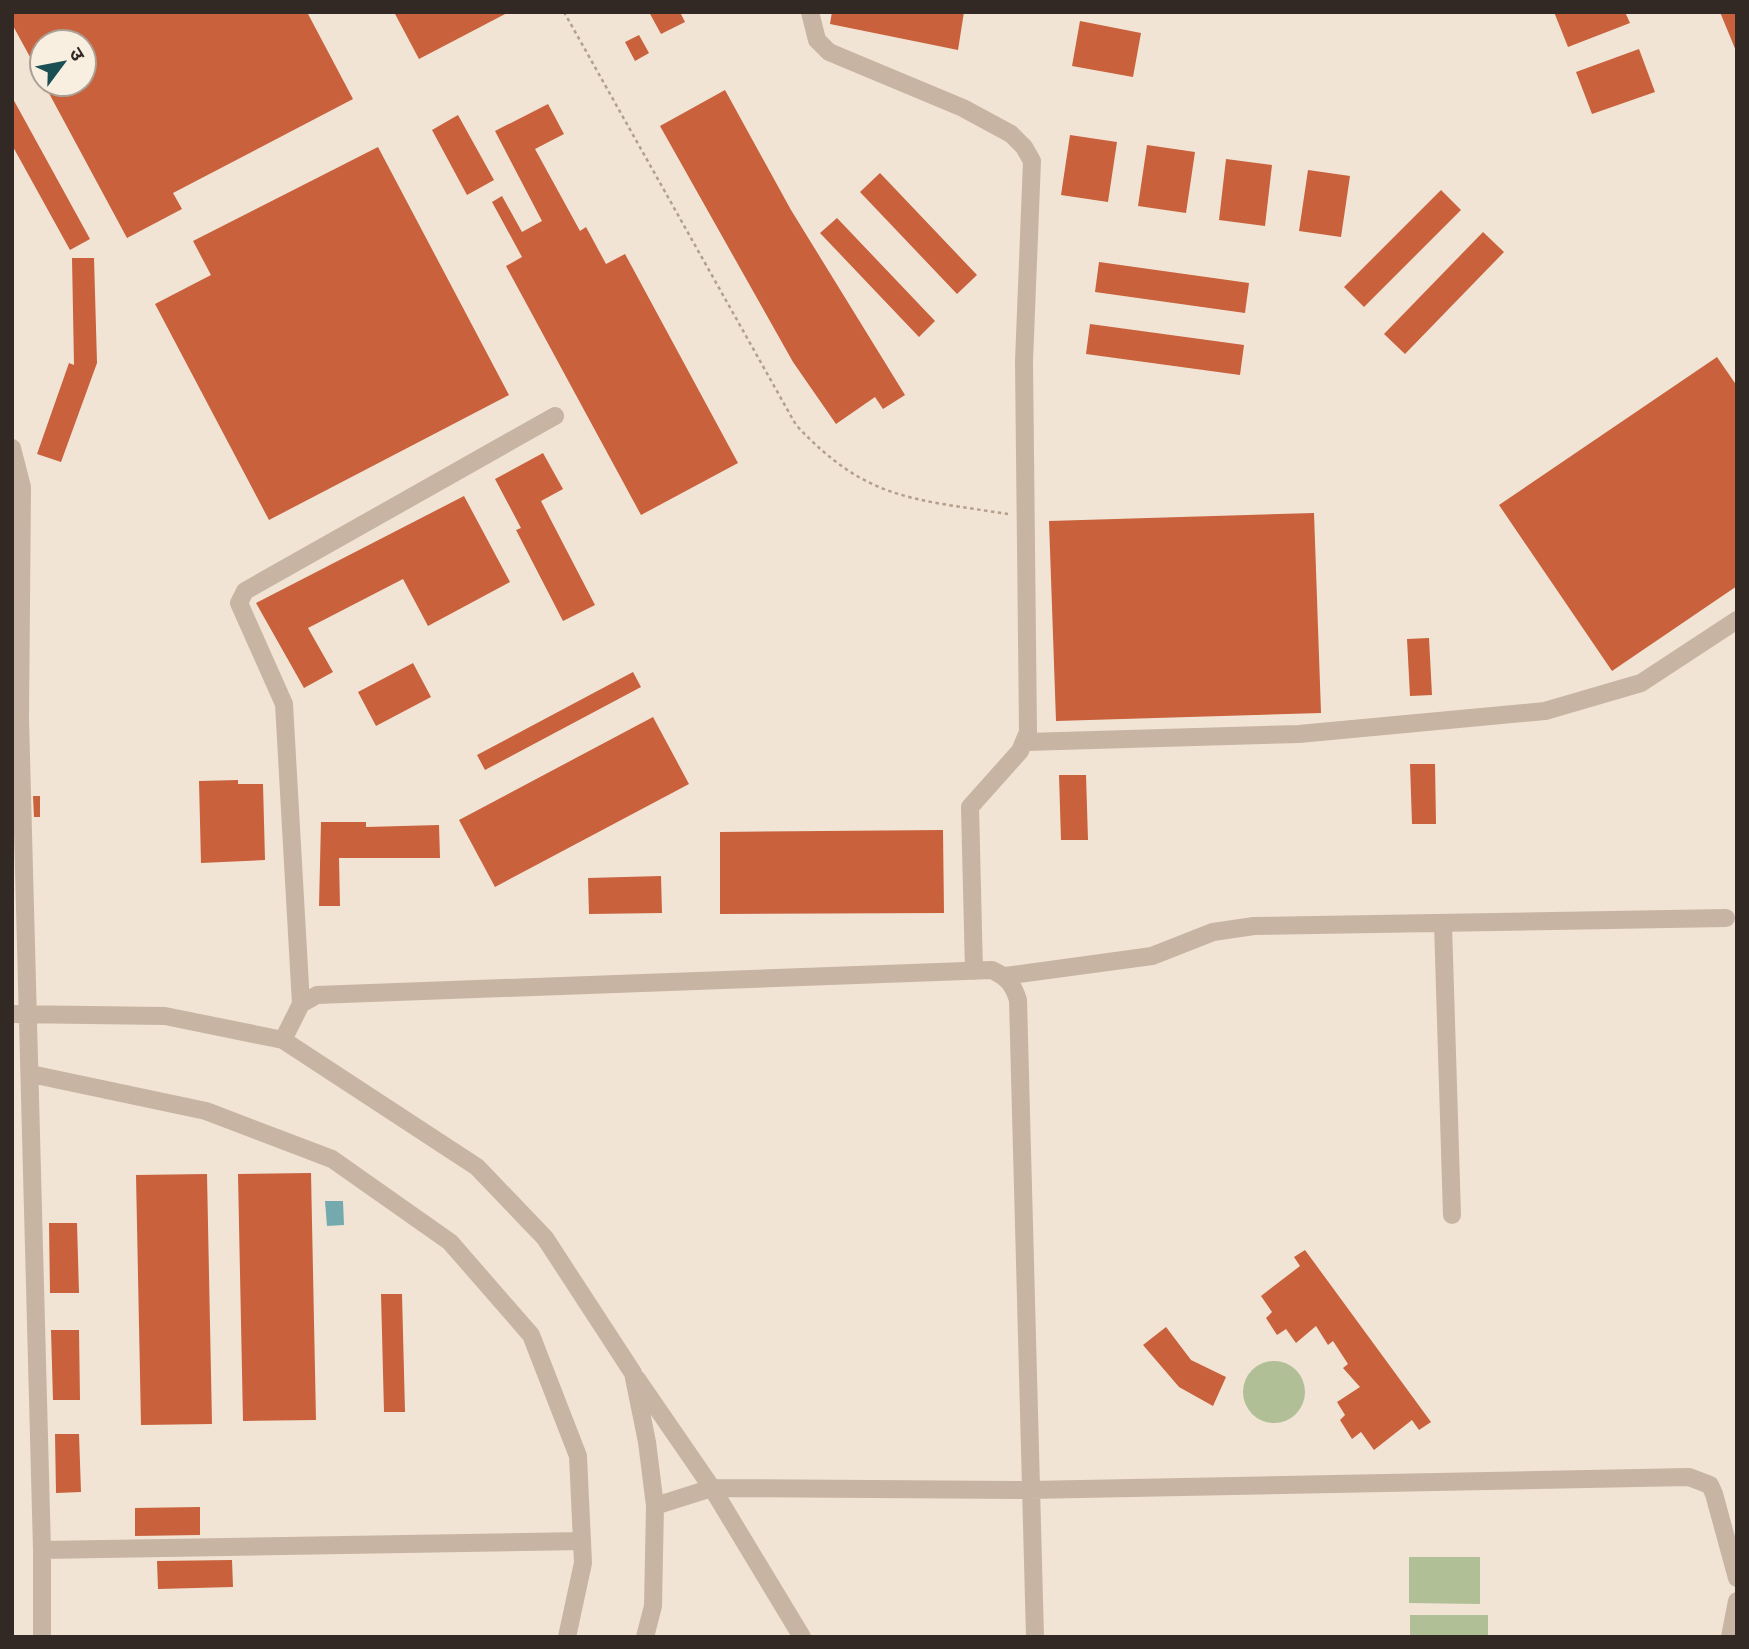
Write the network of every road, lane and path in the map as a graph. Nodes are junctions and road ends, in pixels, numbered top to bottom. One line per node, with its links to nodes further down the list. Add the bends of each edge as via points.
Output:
1 (564, 12): 6 (path, via 796,425 822,453 873,487 908,498)
2 (810, 12): 6 (street, via 817,40 829,52 963,108 1011,134 1032,161 1024,362)
3 (555, 416): 13 (street, via 245,591 239,603 285,704)
4 (12, 449): 5 (street)
5 (17, 488): 14 (street)
6 (1025, 516): 8 (street)
7 (1737, 620): 8 (street, via 1641,683 1545,710 1299,734)
8 (1026, 742): 11 (street, via 970,807)
9 (1726, 918): 10 (street)
10 (1443, 924): 12 (street, via 1254,926 1213,932 1152,956); 17 (street)
11 (974, 971): 12 (street, via 992,970); 13 (street, via 317,995)
12 (1005, 976): 20 (street, via 1018,1000)
13 (301, 1004): 15 (street)
14 (21, 1014): 15 (street, via 165,1016); 16 (street)
15 (283, 1040): 18 (street, via 477,1167 545,1238)
16 (31, 1074): 22 (street, via 205,1111 332,1158 450,1242 531,1335 578,1456); 23 (street)
17 (1452, 1215)
18 (634, 1373): 19 (street); 21 (street)
19 (712, 1488): 20 (street); 21 (street); 29 (street)
20 (1030, 1490): 24 (street, via 1689,1477 1710,1485); 30 (street)
21 (655, 1506): 28 (street, via 653,1606)
22 (582, 1541): 23 (street); 27 (street, via 583,1563)
23 (43, 1550): 26 (street)
24 (1737, 1578)
25 (1737, 1601): 31 (street)
26 (42, 1637)
27 (567, 1637)
28 (645, 1637)
29 (802, 1637)
30 (1035, 1637)
31 (1730, 1637)

